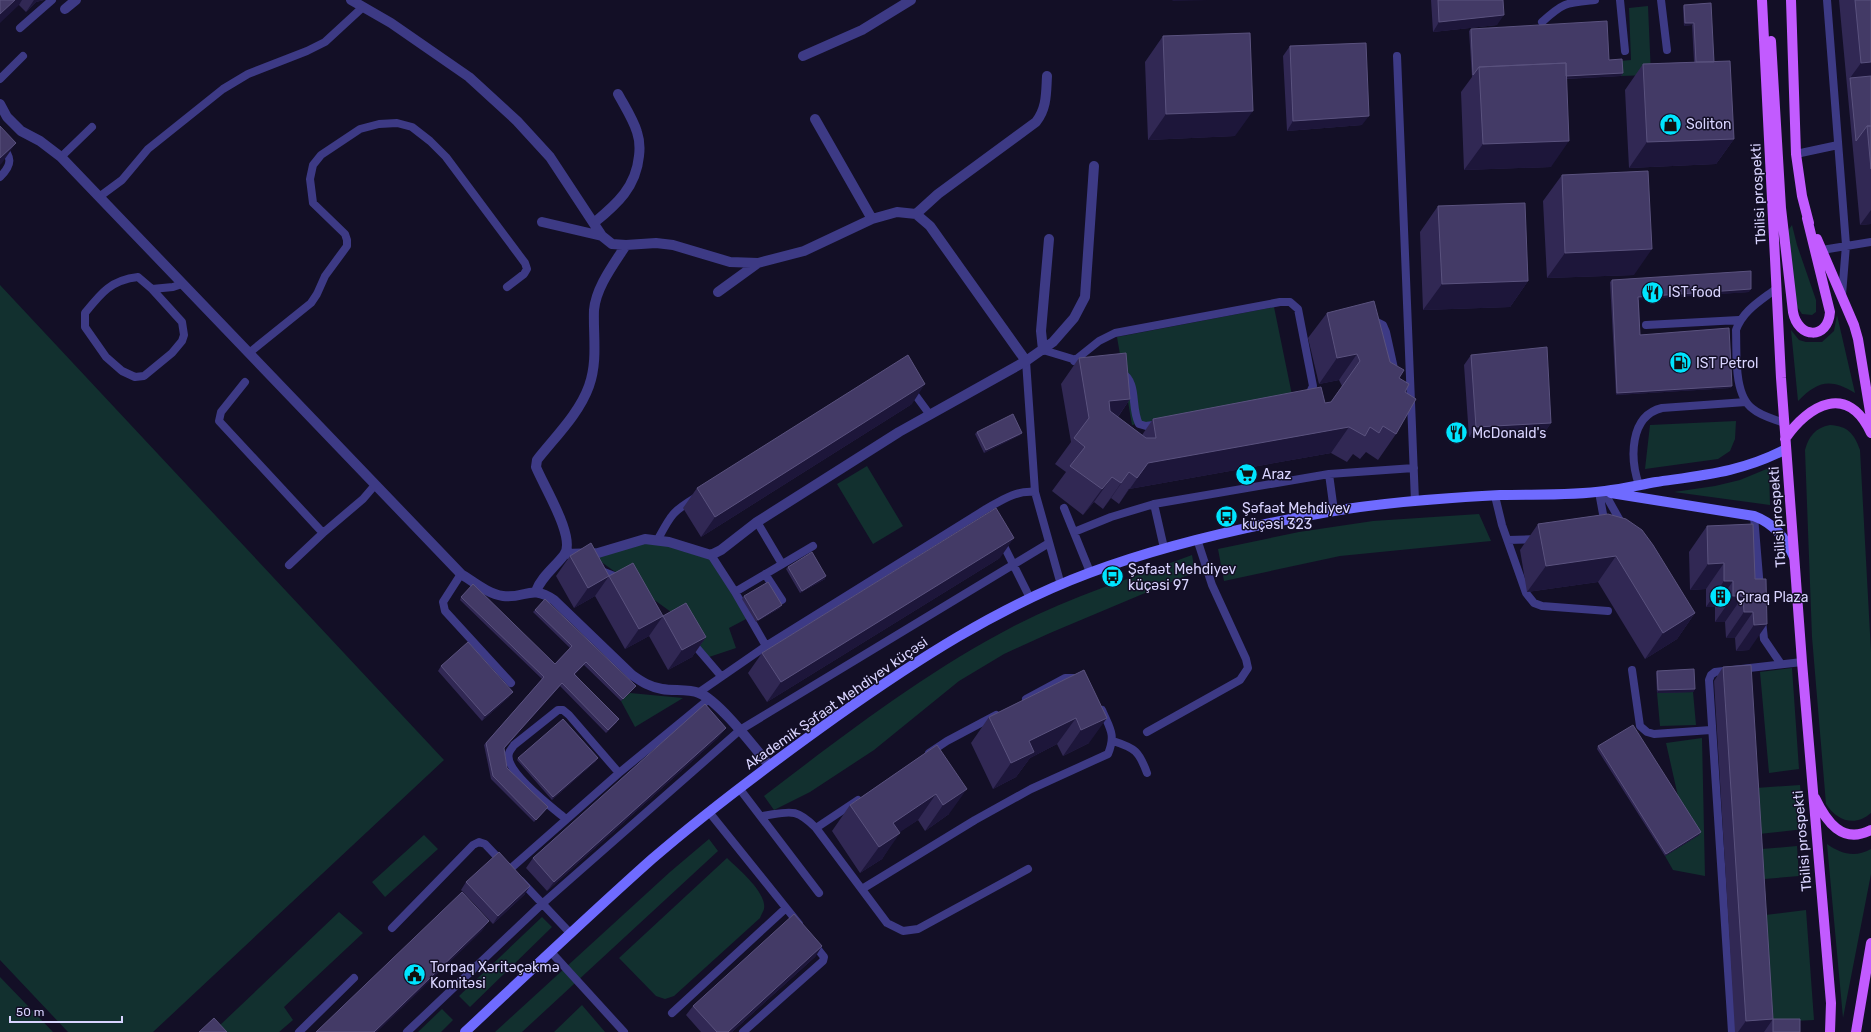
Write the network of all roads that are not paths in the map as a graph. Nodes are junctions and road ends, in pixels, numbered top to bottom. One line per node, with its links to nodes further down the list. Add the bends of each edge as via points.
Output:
1 (52, 0): 15 (lane)
2 (76, 0): 13 (street)
3 (351, 0): 12 (street)
4 (911, 0): 19 (street, via 862,30)
5 (1595, 0): 11 (lane)
6 (1620, 0): 17 (lane)
7 (1661, 0): 16 (lane)
8 (1763, 0): 35 (main road, via 1771,38 1781,208 1793,312 1797,325 1812,333 1820,331 1826,325 1830,312); 48 (main road, Tbilisi prospekti)
9 (1791, 0): 29 (main road)
10 (1827, 0): 28 (lane)
11 (1564, 2): 14 (lane)
12 (363, 7): 33 (lane, via 325,42 248,74 223,89 148,149 122,180); 38 (street, via 475,82 517,121 550,157)
13 (65, 10)
14 (1542, 22)
15 (20, 28)
16 (1667, 50)
17 (1625, 51)
18 (23, 56): 22 (lane)
19 (804, 56)
20 (1397, 56): 72 (lane)
21 (1047, 76): 34 (street, via 1045,105 1036,122 938,194)
22 (0, 79)
23 (618, 94): 38 (street, via 638,133 638,168 622,198)
24 (0, 104): 30 (street, via 7,117 21,131)
25 (815, 119): 36 (street)
26 (92, 127): 30 (lane)
27 (0, 144): 32 (lane, via 6,151 10,164)
28 (1838, 145): 29 (lane); 43 (lane)
29 (1796, 154): 35 (main road)
30 (61, 157): 33 (street)
31 (1094, 166): 55 (street, via 1085,298 1074,318)
32 (0, 177)
33 (99, 197): 46 (street)
34 (916, 214): 36 (street, via 897,212); 57 (street, via 930,226)
35 (1807, 218): 44 (main road)
36 (872, 219): 45 (street, via 804,251)
37 (542, 222): 39 (street)
38 (595, 222): 39 (street)
39 (602, 236): 42 (street, via 612,244)
40 (1050, 239): 55 (street, via 1041,331)
41 (1871, 242): 43 (lane)
42 (626, 245): 45 (street, via 673,245 730,262); 99 (street, via 598,294 594,309 594,368 589,387 572,417 537,460 539,475 565,529)
43 (1846, 245): 44 (lane); 51 (lane)
44 (1822, 250): 51 (main road)
45 (758, 263): 50 (street)
46 (182, 284): 49 (lane); 56 (street)
47 (507, 287): 56 (lane, via 524,274 527,269 525,263 446,157 412,127 397,123 379,124 360,129 321,155 313,165 310,179 313,203 344,234 347,246 324,276 311,302)
48 (1777, 288): 52 (lane); 69 (main road, Tbilisi prospekti)
49 (152, 289): 49 (lane, via 138,277 124,279 98,297 85,313 85,328 106,357 122,371 135,377 144,376 172,353 182,342 184,334 182,322)
50 (718, 292)
51 (1842, 295): 67 (main road, via 1858,339)
52 (1739, 320): 54 (lane); 65 (lane, via 1736,330 1739,390)
53 (1360, 324): 61 (lane, via 1375,321 1383,325)
54 (1646, 325)
55 (1043, 350): 57 (street); 58 (lane)
56 (249, 353): 74 (street)
57 (1026, 361): 66 (street); 76 (lane)
58 (1074, 361): 59 (lane); 64 (lane, via 1099,341 1115,333 1290,302 1298,309 1307,336 1313,386 1310,396)
59 (1097, 366)
60 (1113, 370): 68 (lane, via 1120,371 1132,383 1135,416 1139,424 1146,426)
61 (1395, 375)
62 (904, 380): 66 (lane)
63 (245, 382): 89 (lane, via 221,412 219,421)
64 (1299, 402)
65 (1746, 402): 69 (lane, via 1753,410); 75 (lane, via 1662,408 1654,409 1647,414 1640,422 1634,444 1634,468)
66 (930, 415): 86 (street)
67 (1871, 418)
68 (1169, 423)
69 (1784, 423): 71 (main road, Tbilisi prospekti)
70 (1871, 433): 71 (main road, via 1861,415 1853,408 1832,403 1810,411 1792,429)
71 (1785, 444): 75 (main road, via 1761,461 1727,472); 101 (main road, Tbilisi prospekti)
72 (1414, 468): 73 (lane); 81 (lane)
73 (1329, 474): 82 (lane); 84 (lane)
74 (375, 485): 89 (lane, via 363,499); 107 (street)
75 (1639, 485): 77 (main road); 80 (main road, via 1648,487 1650,492 1647,497)
76 (1035, 492): 96 (lane); 119 (lane, via 1016,493)
77 (1601, 492): 79 (main road, Akademik Şəfaət Mehdiyev küçəsi); 80 (main road); 90 (lane); 91 (lane, via 1605,524 1604,531)
78 (702, 494): 92 (lane, via 676,510)
79 (1495, 496): 81 (main road, Akademik Şəfaət Mehdiyev küçəsi); 95 (lane)
80 (1641, 498): 85 (main road)
81 (1415, 502): 84 (main road, Akademik Şəfaət Mehdiyev küçəsi)
82 (1154, 504): 88 (lane); 98 (lane)
83 (1064, 508): 88 (lane)
84 (1334, 511): 93 (main road, Akademik Şəfaət Mehdiyev küçəsi)
85 (1754, 516): 101 (main road, via 1772,525 1785,540); 113 (lane)
86 (757, 522): 100 (street); 102 (lane)
87 (996, 530): 104 (lane)
88 (1074, 532): 106 (lane)
89 (323, 533): 103 (lane)
90 (1627, 533)
91 (1600, 534)
92 (658, 539): 99 (street, via 645,539 598,553); 100 (street)
93 (1198, 539): 98 (main road, Akademik Şəfaət Mehdiyev küçəsi); 133 (lane, via 1212,584 1248,668 1240,680)
94 (1545, 539): 95 (lane)
95 (1508, 540): 116 (lane, via 1526,593 1534,603 1542,606)
96 (1049, 543): 104 (lane); 109 (lane)
97 (813, 546): 102 (lane)
98 (1164, 548): 106 (main road, Akademik Şəfaət Mehdiyev küçəsi)
99 (565, 554): 111 (street, via 545,575)
100 (711, 555): 112 (lane)
101 (1794, 558): 120 (main road, Tbilisi prospekti)
102 (782, 564): 108 (lane)
103 (289, 565)
104 (1014, 565): 114 (lane); 131 (lane)
105 (604, 572): 110 (lane)
106 (1090, 572): 109 (main road, Akademik Şəfaət Mehdiyev küçəsi)
107 (461, 574): 111 (street, via 504,596); 125 (lane, via 443,602 445,611)
108 (765, 574): 112 (lane); 115 (lane)
109 (1061, 584): 114 (main road, Akademik Şəfaət Mehdiyev küçəsi)
110 (629, 585)
111 (536, 591): 126 (street, via 554,600 632,675 647,685)
112 (735, 592): 119 (lane)
113 (1760, 597)
114 (1030, 598): 136 (main road, Akademik Şəfaət Mehdiyev küçəsi, via 921,659)
115 (782, 600)
116 (1608, 611)
117 (1761, 612): 121 (lane, via 1763,635)
118 (687, 636): 123 (lane)
119 (766, 646): 123 (lane)
120 (1802, 662): 121 (lane); 141 (main road, Tbilisi prospekti)
121 (1781, 664): 132 (lane, via 1715,672 1711,675 1708,680)
122 (1632, 670): 132 (lane, via 1640,726 1647,732 1654,734)
123 (721, 676): 126 (lane)
124 (1085, 681): 128 (lane, via 1077,677 1065,678)
125 (511, 683)
126 (698, 693): 127 (street)
127 (709, 699): 131 (street); 137 (lane)
128 (1017, 704)
129 (1099, 704): 134 (lane)
130 (1003, 712): 135 (lane, via 947,741)
131 (740, 730): 136 (street); 151 (lane)
132 (1711, 730): 164 (lane)
133 (1147, 732)
134 (1113, 741): 138 (lane, via 1136,751); 149 (lane, via 1108,754 1031,789)
135 (921, 758)
136 (769, 765): 139 (main road, Akademik Şəfaət Mehdiyev küçəsi)
137 (619, 773): 144 (lane); 144 (lane, via 563,710 558,710 514,745 509,752 509,760 514,770 527,786)
138 (1147, 774)
139 (739, 788): 142 (main road, Akademik Şəfaət Mehdiyev küçəsi); 143 (lane)
140 (868, 793): 145 (lane)
141 (1812, 793): 146 (main road, via 1823,814 1835,828 1850,834); 165 (main road, Tbilisi prospekti, via 1831,1003)
142 (709, 812): 152 (lane); 154 (main road, Akademik Şəfaət Mehdiyev küçəsi)
143 (762, 816): 145 (lane, via 798,813); 150 (lane)
144 (566, 819): 148 (lane)
145 (816, 828): 149 (lane)
146 (1871, 830)
147 (1028, 869): 149 (lane, via 918,929 903,931 887,923)
148 (509, 870): 151 (lane); 153 (lane, via 485,844 479,842)
149 (862, 889)
150 (820, 893)
151 (542, 904): 154 (lane); 160 (lane)
152 (786, 908): 158 (lane); 163 (lane, via 824,956 823,961)
153 (392, 928)
154 (571, 934): 156 (main road, Akademik Şəfaət Mehdiyev küçəsi)
155 (1871, 943): 166 (main road)
156 (551, 952): 161 (main road, Akademik Şəfaət Mehdiyev küçəsi); 162 (lane)
157 (354, 978): 159 (lane)
158 (672, 1013)
159 (299, 1032)
160 (407, 1032)
161 (465, 1032)
162 (624, 1032)
163 (743, 1032)
164 (1732, 1032)
165 (1830, 1032)
166 (1856, 1032)

